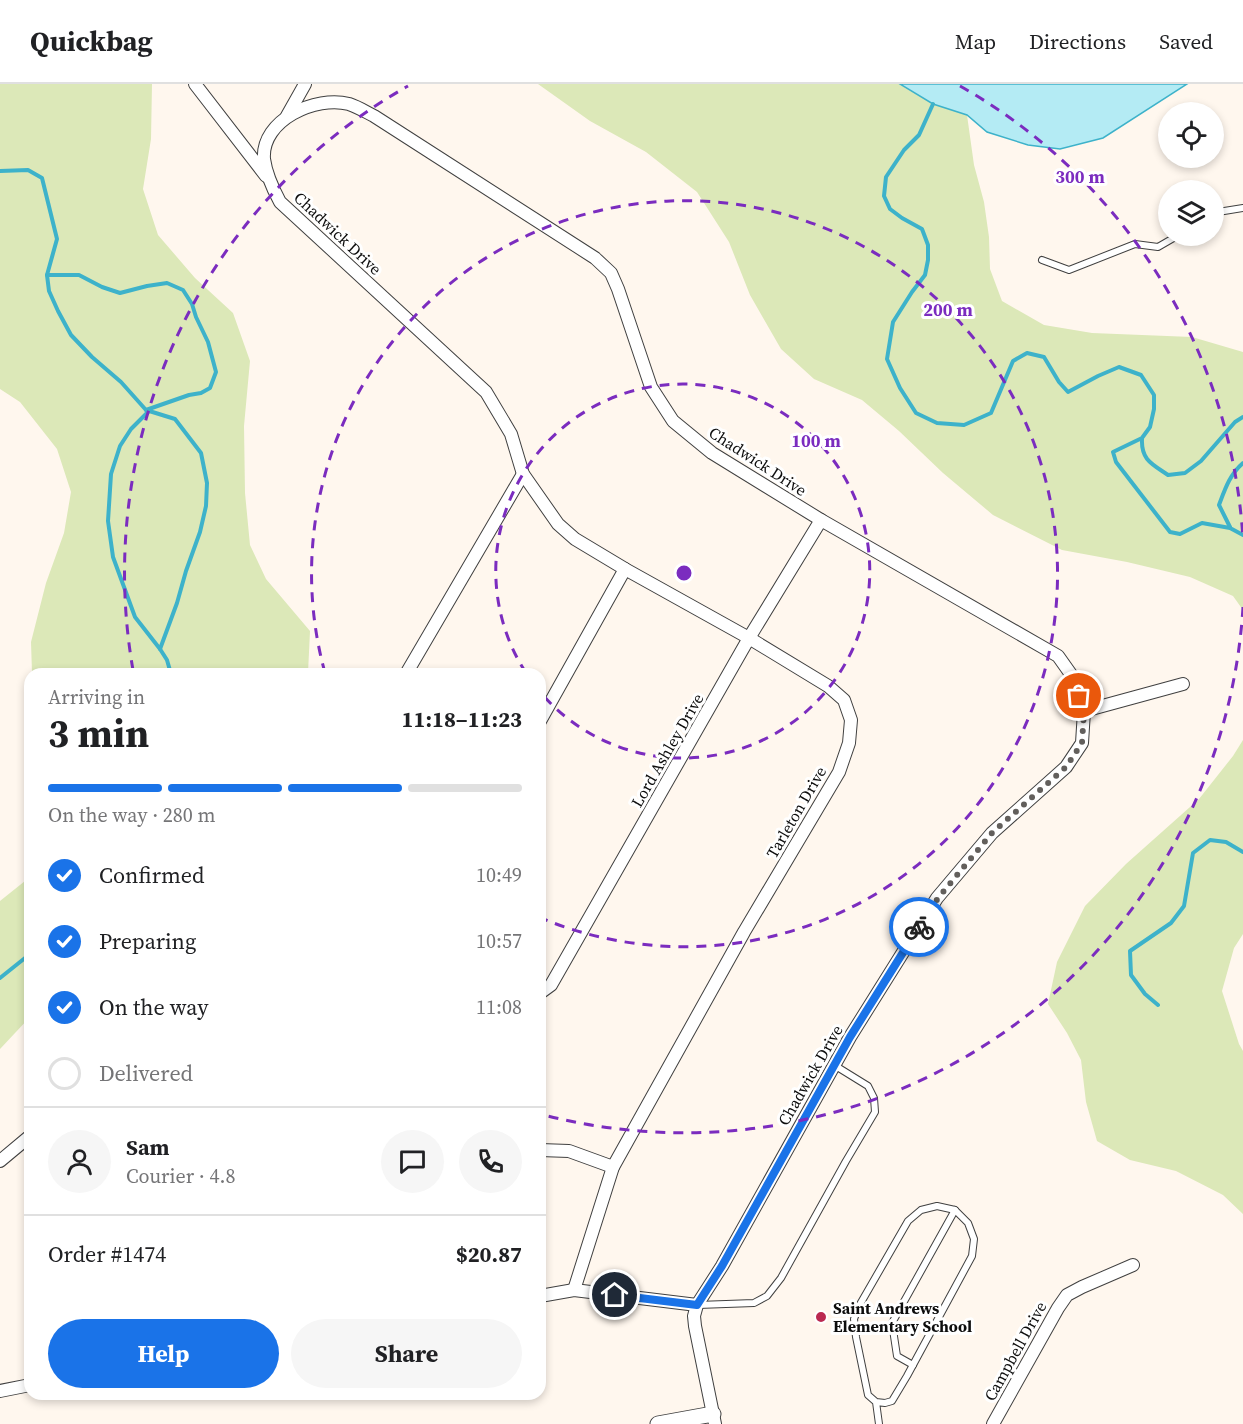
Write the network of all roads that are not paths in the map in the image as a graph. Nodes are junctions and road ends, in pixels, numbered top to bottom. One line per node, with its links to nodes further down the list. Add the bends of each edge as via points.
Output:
1 (195, 84): 4 (street)
2 (305, 84): 3 (street)
3 (287, 116): 4 (street, Chadwick Drive, via 268,137 264,158); 10 (street, Chadwick Drive, via 307,106 349,104 374,116 595,258 611,273 651,387 673,421 712,453)
4 (269, 179): 9 (street, Chadwick Drive, via 280,202 486,392 511,434)
5 (1243, 208): 6 (lane)
6 (1224, 211)
7 (1160, 246): 8 (lane, via 1135,244 1069,270)
8 (1042, 260)
9 (523, 474): 11 (street, Tarleton Drive, via 558,524); 13 (street)
10 (820, 520): 12 (street, Lord Ashley Drive); 16 (street, Chadwick Drive, via 1058,657 1075,680)
11 (625, 569): 12 (street, Tarleton Drive); 15 (street)
12 (749, 639): 17 (street, Lord Ashley Drive); 22 (street, Tarleton Drive, via 828,686 844,700 851,720 849,743 839,772)
13 (410, 668)
14 (1183, 684): 16 (street)
15 (546, 710)
16 (1084, 711): 18 (street, Chadwick Drive, via 1082,743 1066,767 992,833 938,898)
17 (546, 989)
18 (834, 1065): 27 (street, Chadwick Drive); 27 (lane, via 868,1086 875,1112 781,1278 767,1296 754,1303)
19 (24, 1141): 21 (street)
20 (546, 1150): 22 (street, via 569,1152)
21 (0, 1161)
22 (613, 1167): 25 (street, Tarleton Drive)
23 (955, 1210): 28 (lane, via 968,1223 974,1239 972,1256); 28 (lane, via 892,1323 897,1356); 31 (lane, via 937,1206 921,1210 908,1221 859,1306 854,1319 856,1337 867,1395)
24 (1133, 1265): 35 (street, Campbell Drive, via 1067,1295)
25 (573, 1290): 26 (street); 27 (street)
26 (546, 1295)
27 (697, 1305): 32 (street, via 695,1326)
28 (913, 1365): 31 (lane, via 892,1401)
29 (24, 1386): 30 (street)
30 (0, 1391)
31 (876, 1402): 34 (lane)
32 (714, 1419): 33 (street)
33 (658, 1424)
34 (879, 1424)
35 (993, 1424)

